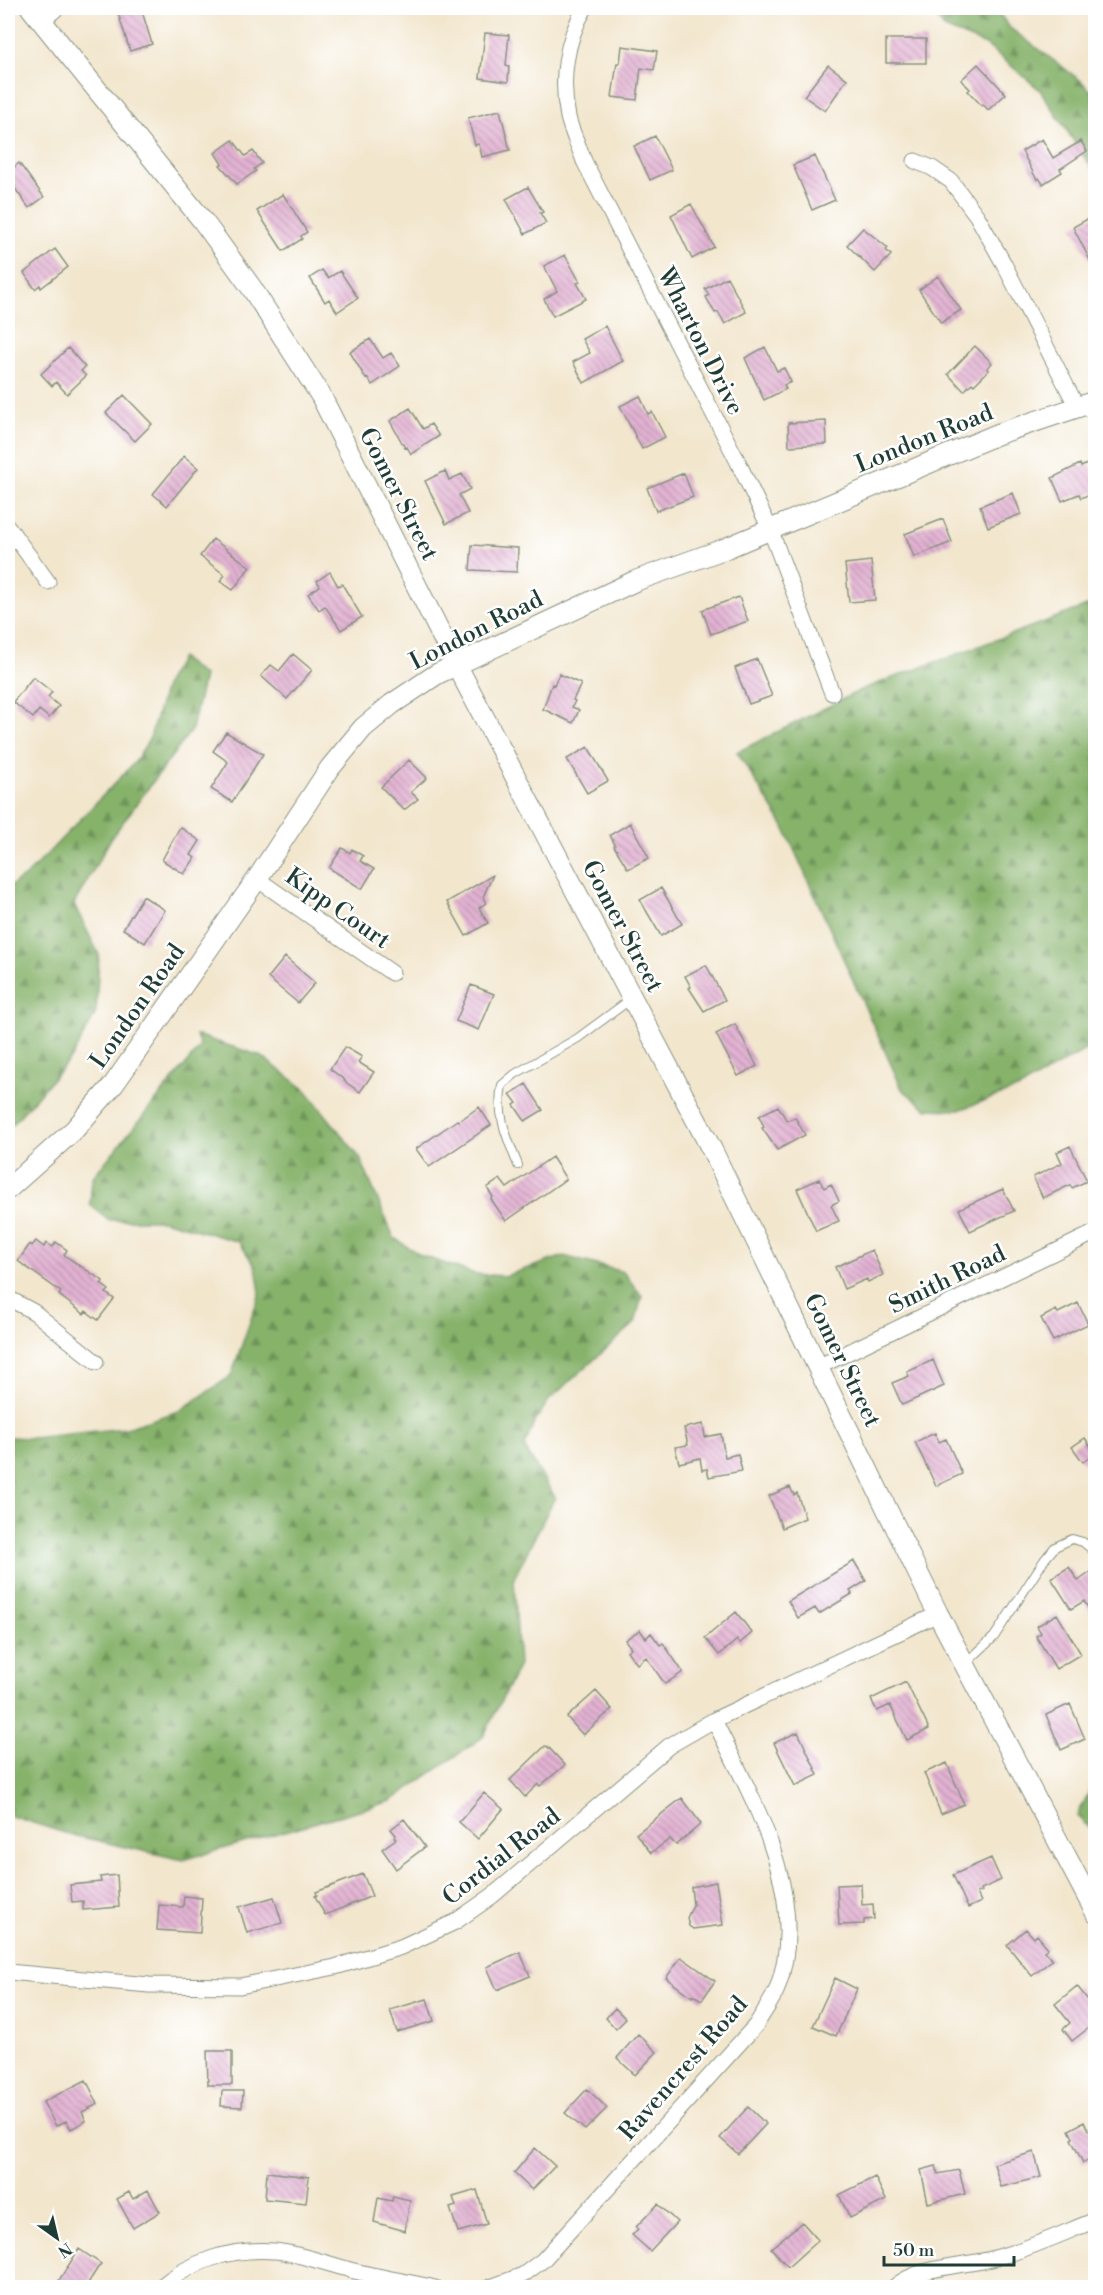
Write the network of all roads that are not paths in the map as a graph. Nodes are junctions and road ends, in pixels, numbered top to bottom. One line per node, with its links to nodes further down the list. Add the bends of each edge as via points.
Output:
1 (57, 8): 3 (street)
2 (585, 8): 8 (street, Wharton Drive, via 566,58 563,87 568,119 584,161)
3 (37, 14): 10 (street, Gomer Street, via 203,222 311,380)
4 (915, 161): 6 (street, via 951,181 977,216)
5 (1095, 400): 6 (street, London Road)
6 (1077, 407): 8 (street, London Road, via 998,434)
7 (8, 527): 9 (street)
8 (770, 529): 10 (street, London Road, via 635,581); 11 (street, Wharton Drive)
9 (48, 582)
10 (456, 664): 12 (street, London Road, via 392,704 363,728 330,768); 14 (street, Gomer Street)
11 (832, 693)
12 (257, 879): 13 (street, Kipp Court); 16 (street, London Road, via 114,1084 74,1131)
13 (392, 973)
14 (632, 998): 15 (lane, via 578,1038 502,1085 501,1119); 20 (street, Gomer Street, via 712,1150)
15 (518, 1165)
16 (8, 1189)
17 (1095, 1232): 20 (street, Smith Road)
18 (8, 1298): 19 (street, via 34,1312)
19 (96, 1362)
20 (818, 1367): 22 (street, Gomer Street)
21 (1095, 1553): 23 (lane, via 1083,1542 1072,1539 1055,1547 994,1637)
22 (938, 1614): 23 (street, Gomer Street); 24 (street, Cordial Road)
23 (964, 1665): 25 (street, Gomer Street)
24 (714, 1720): 26 (street, Cordial Road, via 669,1746 492,1896 455,1922 401,1947 335,1967 240,1986 149,1985); 30 (street, Ravencrest Road, via 754,1803 787,1904 788,1938 777,1989 756,2025 543,2260 523,2275)
25 (1095, 1913)
26 (8, 1972)
27 (1095, 2220): 31 (street, via 996,2258 926,2272)
28 (159, 2288): 29 (street, via 207,2259 237,2252 275,2251)
29 (435, 2288)
30 (488, 2288)
31 (892, 2288)

